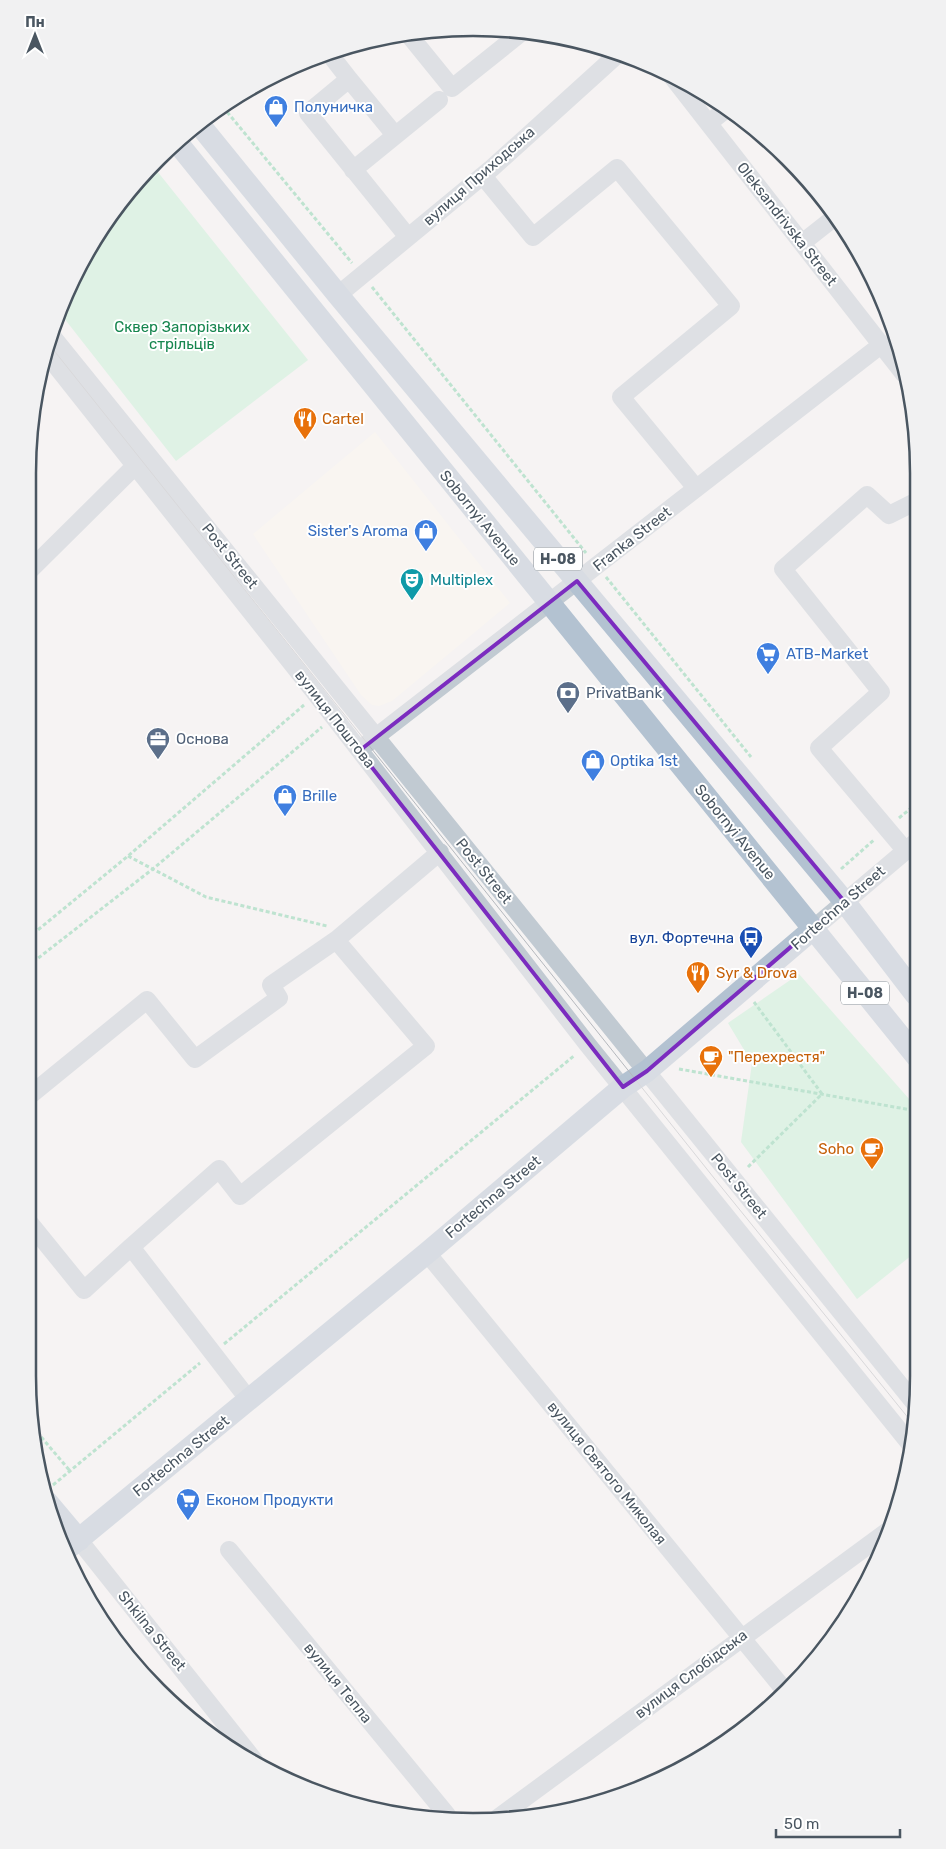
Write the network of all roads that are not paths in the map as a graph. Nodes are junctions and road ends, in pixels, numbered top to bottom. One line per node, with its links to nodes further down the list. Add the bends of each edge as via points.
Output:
1 (514, 38): 2 (street, via 452,88)
2 (413, 40)
3 (333, 59): 5 (street)
4 (613, 59): 14 (street, вулиця Приходська)
5 (349, 79): 11 (street); 13 (street, via 308,113)
6 (683, 91): 9 (street, Oleksandrivska Street)
7 (439, 100): 11 (street)
8 (721, 113): 9 (street)
9 (709, 123): 17 (street, Oleksandrivska Street)
10 (204, 130): 18 (main road, Н-08)
11 (395, 136): 13 (street)
12 (182, 148): 28 (main road, Sobornyi Avenue / Н-08)
13 (353, 170): 16 (street)
14 (483, 176): 16 (street, вулиця Приходська); 24 (street, via 533,236 617,168 731,306 621,397)
15 (830, 221): 17 (street)
16 (408, 237): 18 (street, вулиця Приходська)
17 (802, 243): 20 (street, Oleksandrivska Street)
18 (338, 295): 27 (main road, Н-08)
19 (56, 342): 29 (street, Post Street)
20 (881, 345): 22 (street, Oleksandrivska Street); 24 (street, Franka Street)
21 (51, 360): 23 (street, вулиця Поштова)
22 (896, 364)
23 (136, 465): 26 (street); 30 (street, вулиця Поштова)
24 (696, 488): 27 (street, Franka Street)
25 (910, 504): 31 (street, via 889,515 868,495 783,569 881,692 819,748)
26 (36, 564)
27 (577, 581): 28 (street, Franka Street); 34 (main road, Н-08)
28 (549, 604): 29 (street, Franka Street); 35 (main road, Sobornyi Avenue / Н-08)
29 (376, 737): 30 (street, Franka Street); 39 (street, Post Street)
30 (359, 751): 33 (street, вулиця Поштова)
31 (910, 845)
32 (910, 847): 34 (street, Fortechna Street)
33 (440, 852): 36 (street); 40 (street, вулиця Поштова)
34 (844, 901): 35 (street, Fortechna Street); 37 (main road, Н-08)
35 (813, 929): 38 (main road, Sobornyi Avenue / Н-08); 39 (main road, Fortechna Street)
36 (341, 935): 41 (street, via 271,986 279,998 195,1059 147,1000); 43 (street, via 426,1046 240,1196 219,1170)
37 (910, 987)
38 (910, 1050)
39 (647, 1071): 40 (main road, Fortechna Street); 45 (street, Post Street)
40 (623, 1087): 44 (main road, Fortechna Street); 47 (street, Post Street)
41 (36, 1091)
42 (36, 1231): 43 (street, via 84,1290)
43 (131, 1246): 46 (street)
44 (427, 1253): 46 (main road, Fortechna Street); 52 (street, вулиця Святого Миколая)
45 (909, 1396)
46 (249, 1400): 50 (main road, Fortechna Street)
47 (905, 1438)
48 (64, 1529): 50 (main road, Shkilna Street)
49 (879, 1537): 52 (street, вулиця Слобідська)
50 (73, 1544): 54 (street, Shkilna Street)
51 (229, 1550): 55 (street, вулиця Тепла)
52 (742, 1637): 53 (street, вулиця Святого Миколая); 56 (street, вулиця Слобідська)
53 (781, 1686)
54 (243, 1747)
55 (445, 1812)
56 (506, 1812)

